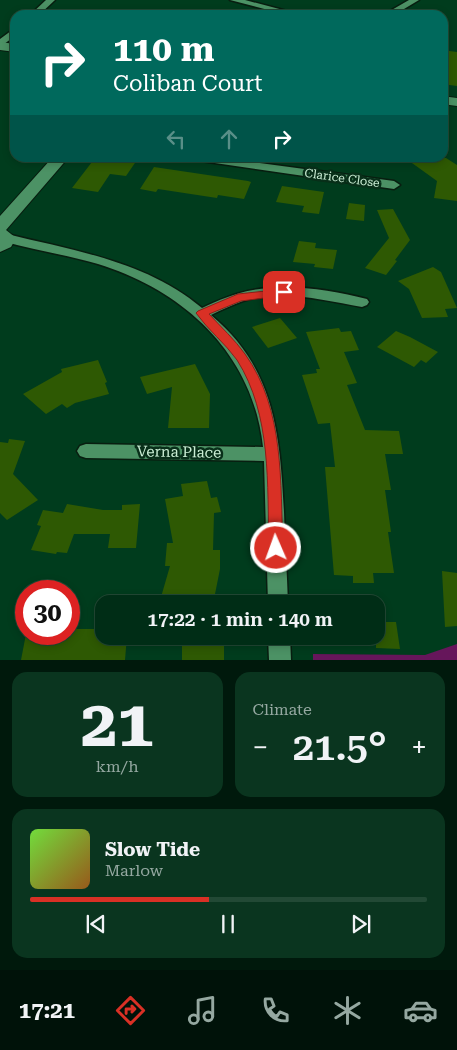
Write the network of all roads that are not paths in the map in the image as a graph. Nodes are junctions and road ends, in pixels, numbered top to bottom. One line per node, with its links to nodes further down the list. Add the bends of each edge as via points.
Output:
1 (51, 0): 4 (street)
2 (234, 0): 5 (street)
3 (415, 0): 6 (street)
4 (40, 10)
5 (277, 10)
6 (396, 10)
7 (57, 162): 10 (street, via 14,213)
8 (230, 162): 9 (street, Clarice Close)
9 (394, 185)
10 (2, 238): 12 (street, via 85,257 143,276)
11 (362, 302): 12 (street, via 309,294 260,294 238,298)
12 (202, 313): 14 (street, via 240,357 256,384 266,415)
13 (86, 451): 14 (street, Verna Place)
14 (272, 454): 15 (street)
15 (278, 595)
16 (280, 645): 17 (street)
17 (280, 660)

